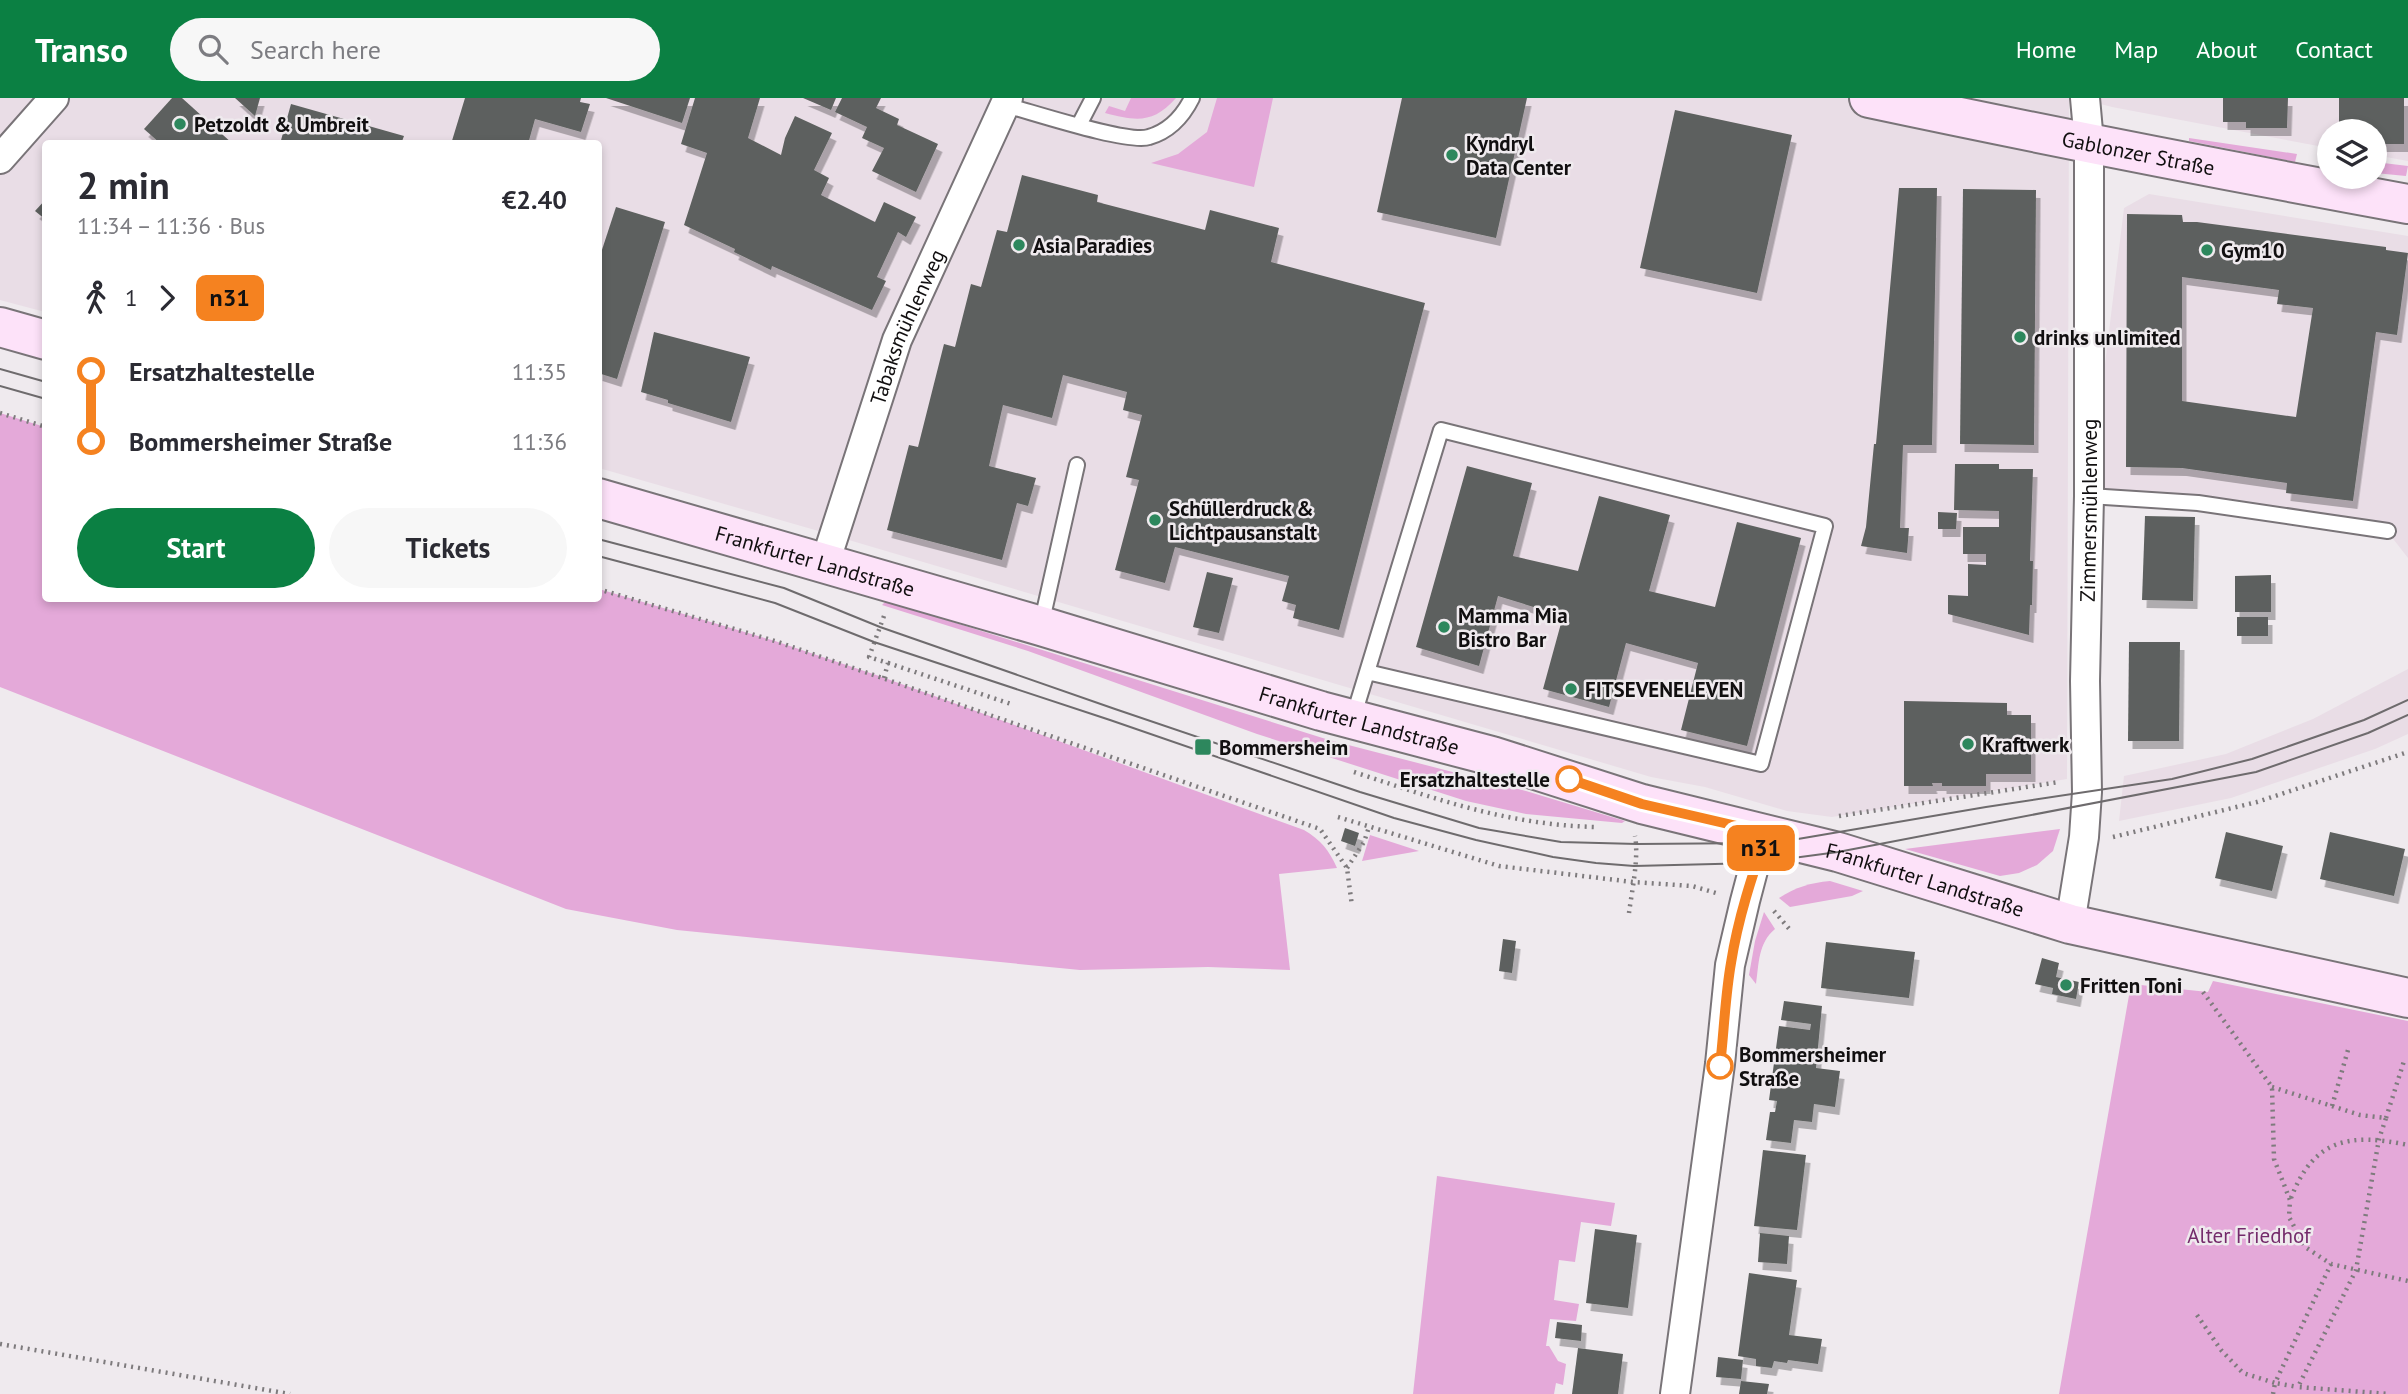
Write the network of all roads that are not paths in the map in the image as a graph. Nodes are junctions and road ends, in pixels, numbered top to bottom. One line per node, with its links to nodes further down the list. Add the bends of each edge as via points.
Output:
1 (54, 98): 9 (street)
2 (1093, 98): 7 (lane)
3 (1192, 98): 7 (lane, via 1169,128 1147,138 1126,138)
4 (1868, 98): 8 (main road, Gablonzer Straße)
5 (2085, 98): 8 (street, Zimmersmühlenweg)
6 (1007, 101): 7 (lane); 17 (street, Tabaksmühlenweg, via 897,340)
7 (1079, 125)
8 (2089, 142): 10 (main road, Gablonzer Straße); 14 (street, Zimmersmühlenweg)
9 (0, 159)
10 (2408, 204)
11 (0, 327): 12 (main road)
12 (42, 339)
13 (1077, 465): 18 (lane)
14 (2089, 496): 16 (lane, via 2198,503); 22 (street, Zimmersmühlenweg, via 2084,837)
15 (602, 499): 17 (main road, Frankfurter Landstraße)
16 (2388, 531)
17 (825, 563): 18 (main road, Frankfurter Landstraße)
18 (1041, 626): 20 (main road, Frankfurter Landstraße)
19 (1367, 672): 19 (lane, via 1441,430 1825,526 1761,764); 20 (lane)
20 (1352, 719): 21 (main road, Frankfurter Landstraße, via 1492,756 1642,804)
21 (1767, 833): 22 (main road, Frankfurter Landstraße); 24 (street, via 1730,965)
22 (2070, 924): 23 (main road, Frankfurter Landstraße)
23 (2408, 999)
24 (1675, 1394)

